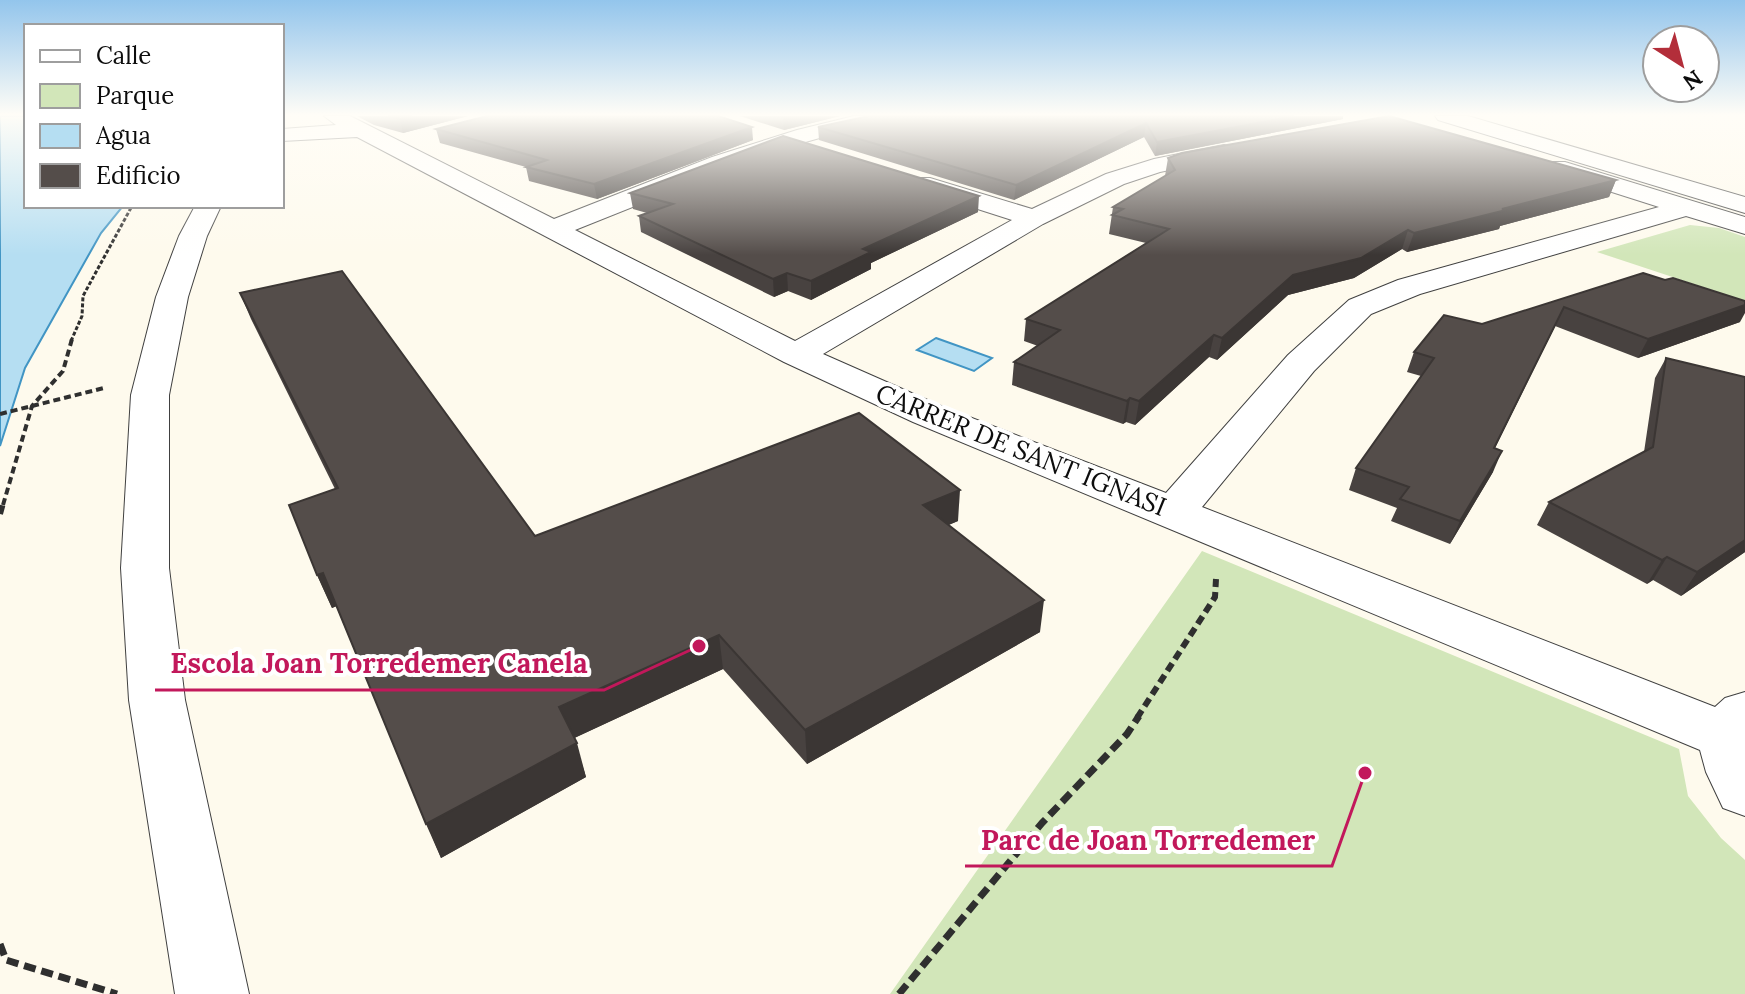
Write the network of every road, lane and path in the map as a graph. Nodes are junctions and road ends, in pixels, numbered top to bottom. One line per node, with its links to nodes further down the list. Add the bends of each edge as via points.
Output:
1 (430, 162): 13 (street, CARRER DE SANT IGNASI)
2 (721, 162): 13 (street)
3 (1179, 162): 11 (street, via 1133,172)
4 (1555, 162): 8 (street)
5 (1585, 162): 7 (street)
6 (903, 178): 11 (street)
7 (1745, 205)
8 (1688, 207): 12 (street); 18 (street, via 1409,287 1360,307 1301,363)
9 (131, 208): 16 (path, via 83,296 85,306 62,358 63,371)
10 (207, 208): 24 (street, via 172,297 150,395 145,568 157,700)
11 (1034, 218): 14 (street)
12 (1745, 226)
13 (554, 229): 14 (street, CARRER DE SANT IGNASI)
14 (796, 355): 18 (street, CARRER DE SANT IGNASI, via 927,414)
15 (112, 386): 16 (path)
16 (32, 406): 17 (path); 19 (path)
17 (0, 414)
18 (1173, 512): 20 (street, CARRER DE SANT IGNASI)
19 (0, 514)
20 (1220, 530): 21 (street, CARRER DE SANT IGNASI); 25 (path, via 1215,597 1127,734 1042,823)
21 (1740, 747)
22 (0, 944): 23 (path, via 6,960)
23 (117, 994)
24 (212, 994)
25 (899, 994)

